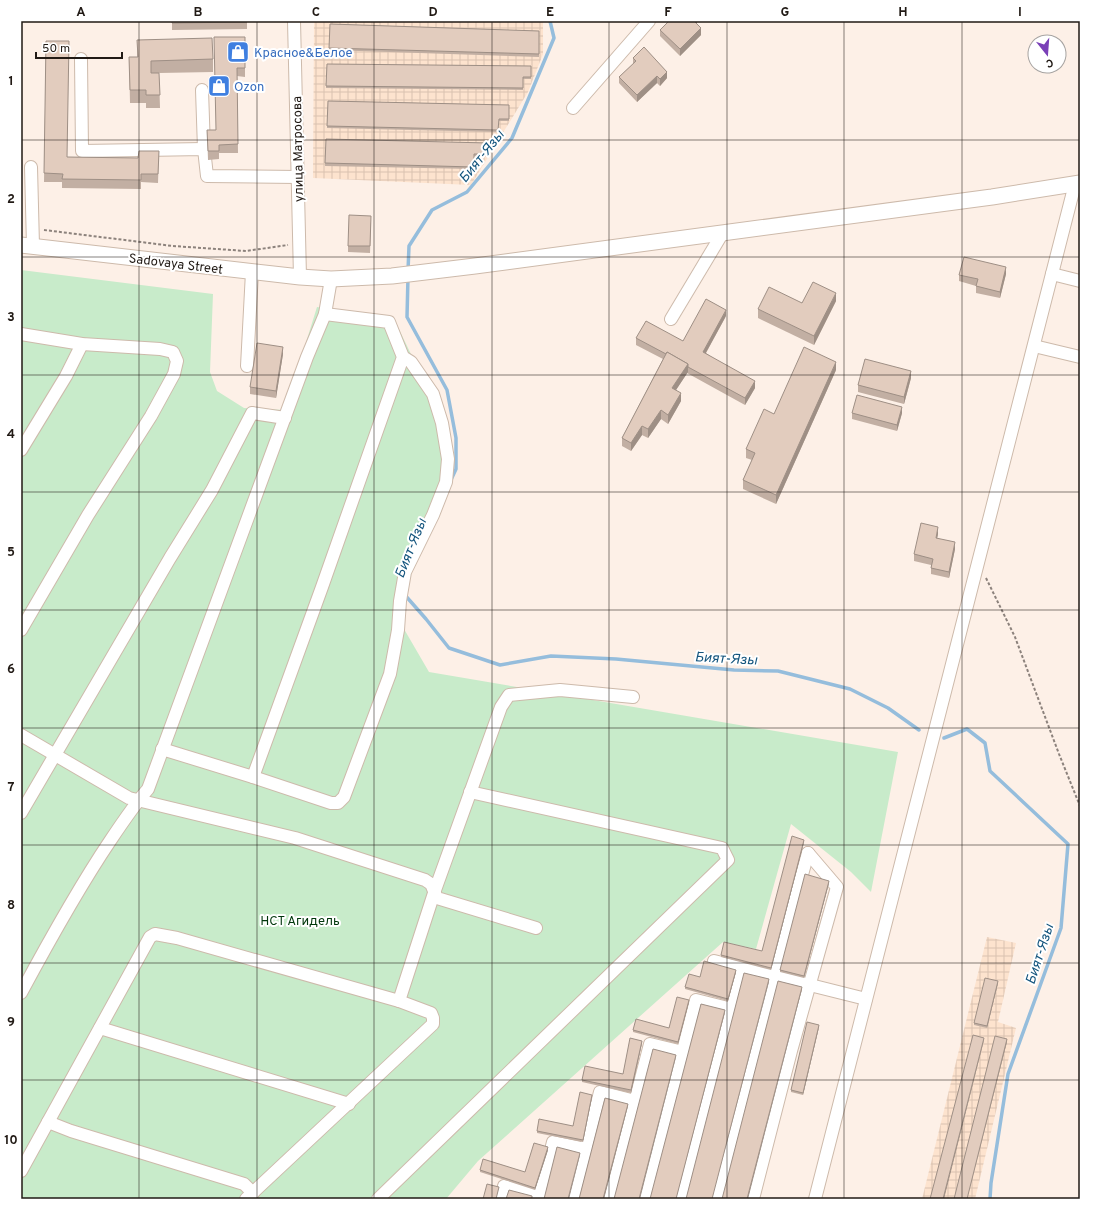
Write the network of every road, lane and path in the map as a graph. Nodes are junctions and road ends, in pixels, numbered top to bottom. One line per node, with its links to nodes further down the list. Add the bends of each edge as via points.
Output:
1 (294, 21): 8 (street, улица Матросова)
2 (649, 21): 5 (street)
3 (81, 59): 6 (street, via 82,151)
4 (202, 90): 6 (street)
5 (573, 108)
6 (204, 150): 8 (street, via 207,176)
7 (31, 167): 10 (street)
8 (298, 177): 12 (street, улица Матросова)
9 (1078, 183): 11 (main road, Sadovaya Street); 15 (street)
10 (32, 229): 12 (path, via 173,246 246,251); 13 (street)
11 (722, 234): 17 (main road, Sadovaya Street, via 392,276); 20 (street)
12 (299, 243): 16 (street, улица Матросова)
13 (27, 245): 14 (main road, Sadovaya Street)
14 (252, 272): 16 (main road, Sadovaya Street); 26 (street)
15 (1052, 274): 18 (street); 23 (street)
16 (300, 277): 17 (main road, Sadovaya Street)
17 (332, 278): 19 (street)
18 (1080, 281)
19 (325, 314): 24 (street, via 389,322); 27 (street)
20 (671, 320)
21 (21, 334): 22 (street)
22 (82, 344): 28 (street, via 66,376); 30 (street, via 160,349 173,352 177,361 174,374 151,416 88,515)
23 (1034, 346): 25 (street); 29 (street)
24 (403, 357): 35 (street); 35 (street, via 411,362 433,394 442,423 448,459 446,482 405,572 390,674 344,797 338,803 331,804)
25 (1080, 357)
26 (247, 366)
27 (284, 418): 33 (street); 34 (street, via 252,413 212,490)
28 (21, 450)
29 (978, 563): 38 (path, via 1015,637); 47 (street)
30 (21, 630)
31 (633, 697): 36 (street, via 560,690 509,695 501,707)
32 (21, 735): 34 (street)
33 (162, 750): 35 (street); 37 (street, via 148,788)
34 (55, 755): 37 (street, via 129,798); 39 (street)
35 (253, 777)
36 (470, 792): 40 (street); 59 (street, via 722,848 728,860)
37 (138, 800): 40 (street, via 295,838 425,880 431,884); 46 (street, via 67,909)
38 (1080, 806)
39 (21, 813)
40 (434, 893): 41 (street, via 436,898); 48 (street)
41 (536, 928)
42 (714, 961): 43 (street)
43 (742, 968): 44 (street); 49 (street)
44 (774, 976): 45 (street); 45 (street, via 808,853 837,887); 65 (street)
45 (809, 985): 47 (street); 66 (street)
46 (21, 993)
47 (866, 999): 67 (street)
48 (399, 1001): 50 (street, via 155,934 150,937); 53 (street, via 431,1013 433,1024)
49 (732, 1009): 51 (street, via 696,1000); 64 (street)
50 (100, 1028): 53 (street); 54 (street)
51 (683, 1052): 52 (street, via 650,1044); 63 (street)
52 (635, 1101): 55 (street, via 600,1092); 62 (street)
53 (349, 1104): 57 (street)
54 (48, 1122): 56 (street); 57 (street, via 244,1184)
55 (586, 1149): 58 (street, via 553,1142); 61 (street)
56 (21, 1171)
57 (249, 1196)
58 (539, 1197): 60 (street, via 504,1186)
59 (378, 1199)
60 (501, 1199)
61 (573, 1199)
62 (610, 1199)
63 (645, 1199)
64 (682, 1199)
65 (717, 1199)
66 (753, 1199)
67 (814, 1199)

